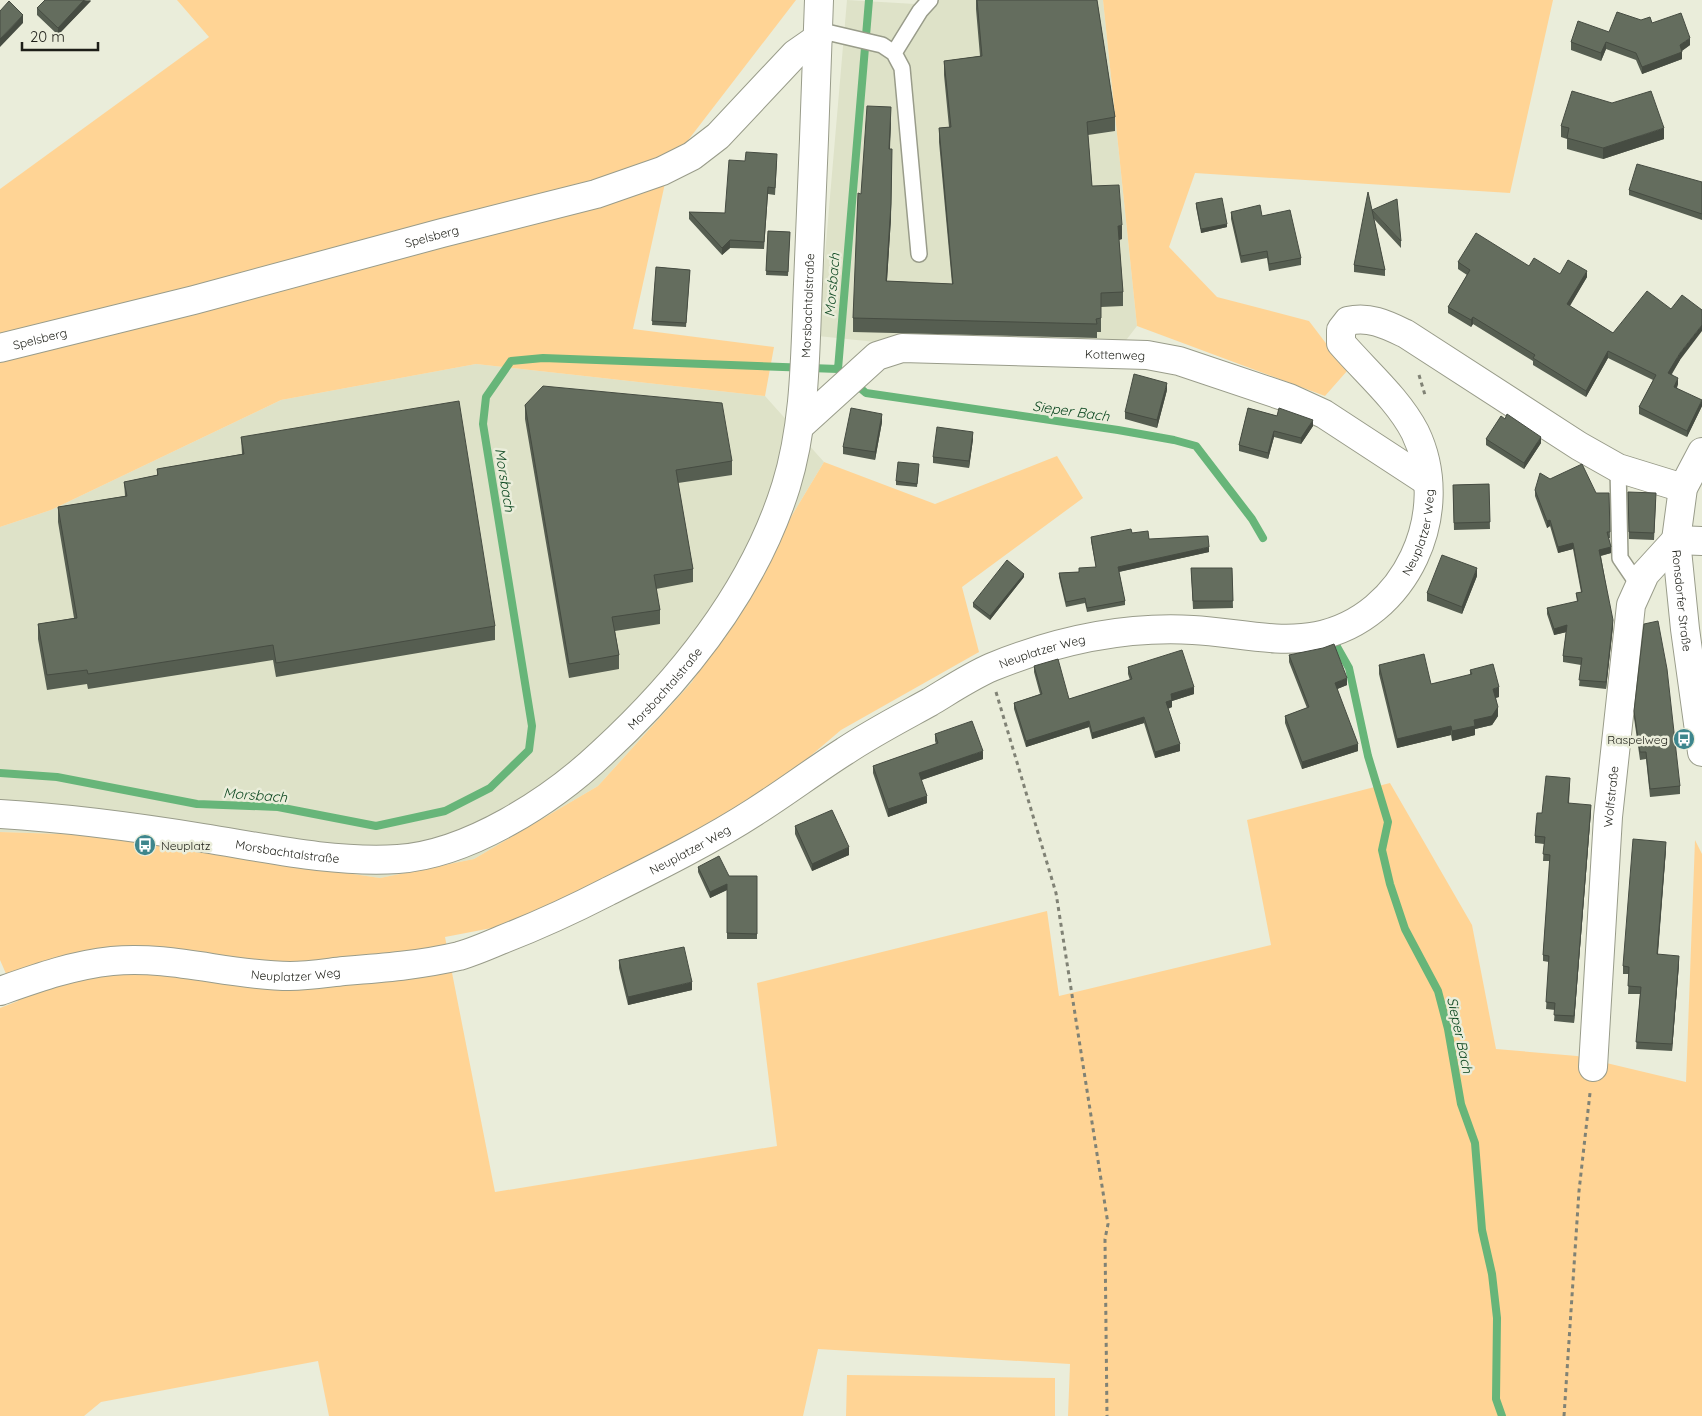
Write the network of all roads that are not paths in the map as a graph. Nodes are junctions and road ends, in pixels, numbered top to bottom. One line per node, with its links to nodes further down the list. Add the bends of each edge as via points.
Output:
1 (820, 0): 3 (street, Morsbachtalstraße)
2 (930, 0): 4 (lane)
3 (818, 34): 4 (lane, via 849,37); 6 (street, Spelsberg, via 718,136 692,156 662,171 596,194); 7 (street, Morsbachtalstraße)
4 (888, 49): 5 (lane, via 902,68)
5 (919, 254)
6 (0, 348)
7 (798, 437): 10 (street, Kottenweg, via 877,356 902,348 1147,355 1179,361 1289,398 1324,414); 15 (street, Morsbachtalstraße, via 785,489 763,542 730,604 700,649 662,693 581,773 542,802 466,841 433,853 401,859 365,859 288,852 66,818)
8 (1702, 452): 11 (street, Ronsdorfer Straße)
9 (1618, 468): 10 (street, Neuplatzer Weg, via 1406,334 1380,322 1360,318 1348,321 1341,330 1341,343 1405,413 1425,458); 11 (street, Neuplatzer Weg); 13 (lane, via 1620,558)
10 (1428, 482): 16 (street, Neuplatzer Weg, via 1424,538 1411,567 1391,594 1366,616 1344,628 1302,638 1157,628 1108,633 1069,641 989,668 849,748 753,813 661,865 556,918 463,955 410,966 289,976 174,963 116,961 62,969)
11 (1683, 488): 12 (street, Ronsdorfer Straße)
12 (1689, 540): 13 (street, Wolfstraße, via 1659,557); 14 (street, Ronsdorfer Straße, via 1684,629)
13 (1639, 586): 17 (street, Wolfstraße, via 1631,605 1608,817)
14 (1702, 752)
15 (0, 814)
16 (0, 991)
17 (1593, 1067)

